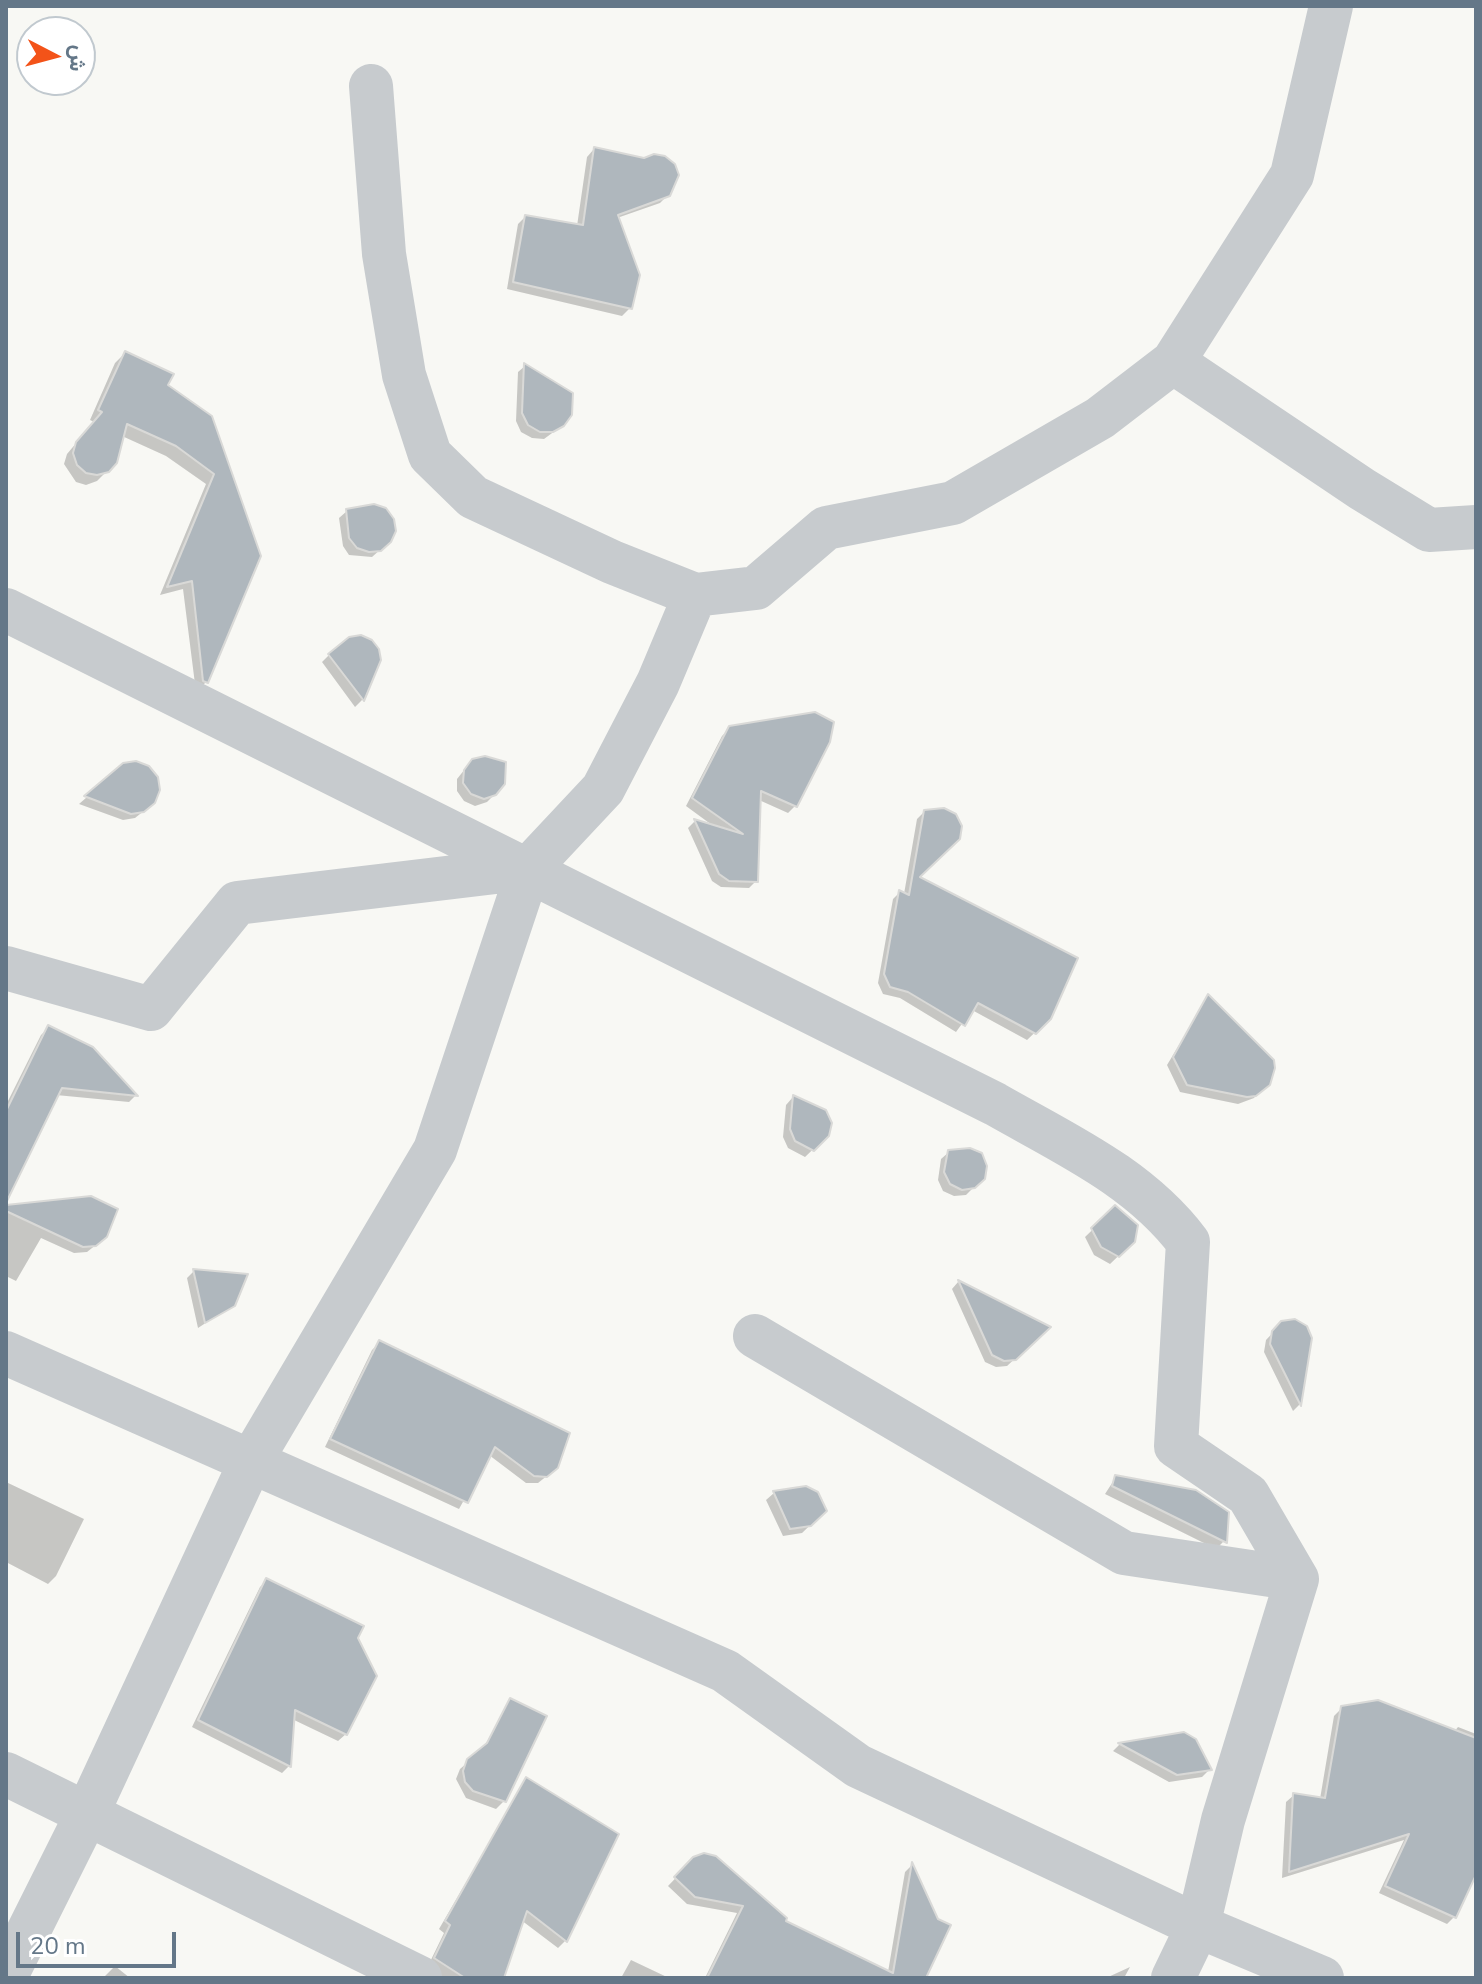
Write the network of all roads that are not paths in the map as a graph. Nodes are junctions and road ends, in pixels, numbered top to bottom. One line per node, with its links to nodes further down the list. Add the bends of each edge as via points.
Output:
1 (1331, 6): 3 (street, via 1292,175)
2 (371, 86): 5 (street, via 384,254 404,375 430,455 473,497)
3 (1173, 362): 4 (street, via 1429,530); 5 (street, via 1100,418 953,503 826,528 756,588)
4 (1476, 527)
5 (695, 595): 7 (street, via 658,683 603,789)
6 (6, 610): 7 (street)
7 (529, 868): 8 (street, via 237,903 151,1009); 11 (street, via 435,1150); 12 (street, via 995,1104 1137,1187 1166,1213 1188,1242 1176,1446 1248,1495)
8 (6, 968)
9 (755, 1336): 12 (street, via 1124,1553)
10 (6, 1353): 11 (street)
11 (251, 1461): 14 (street); 15 (street, via 725,1671 858,1766)
12 (1297, 1579): 15 (street, via 1223,1820)
13 (6, 1774): 14 (street)
14 (87, 1814): 16 (street); 17 (street)
15 (1198, 1926): 18 (street); 19 (street)
16 (6, 1976)
17 (420, 1978)
18 (1173, 1978)
19 (1322, 1978)

